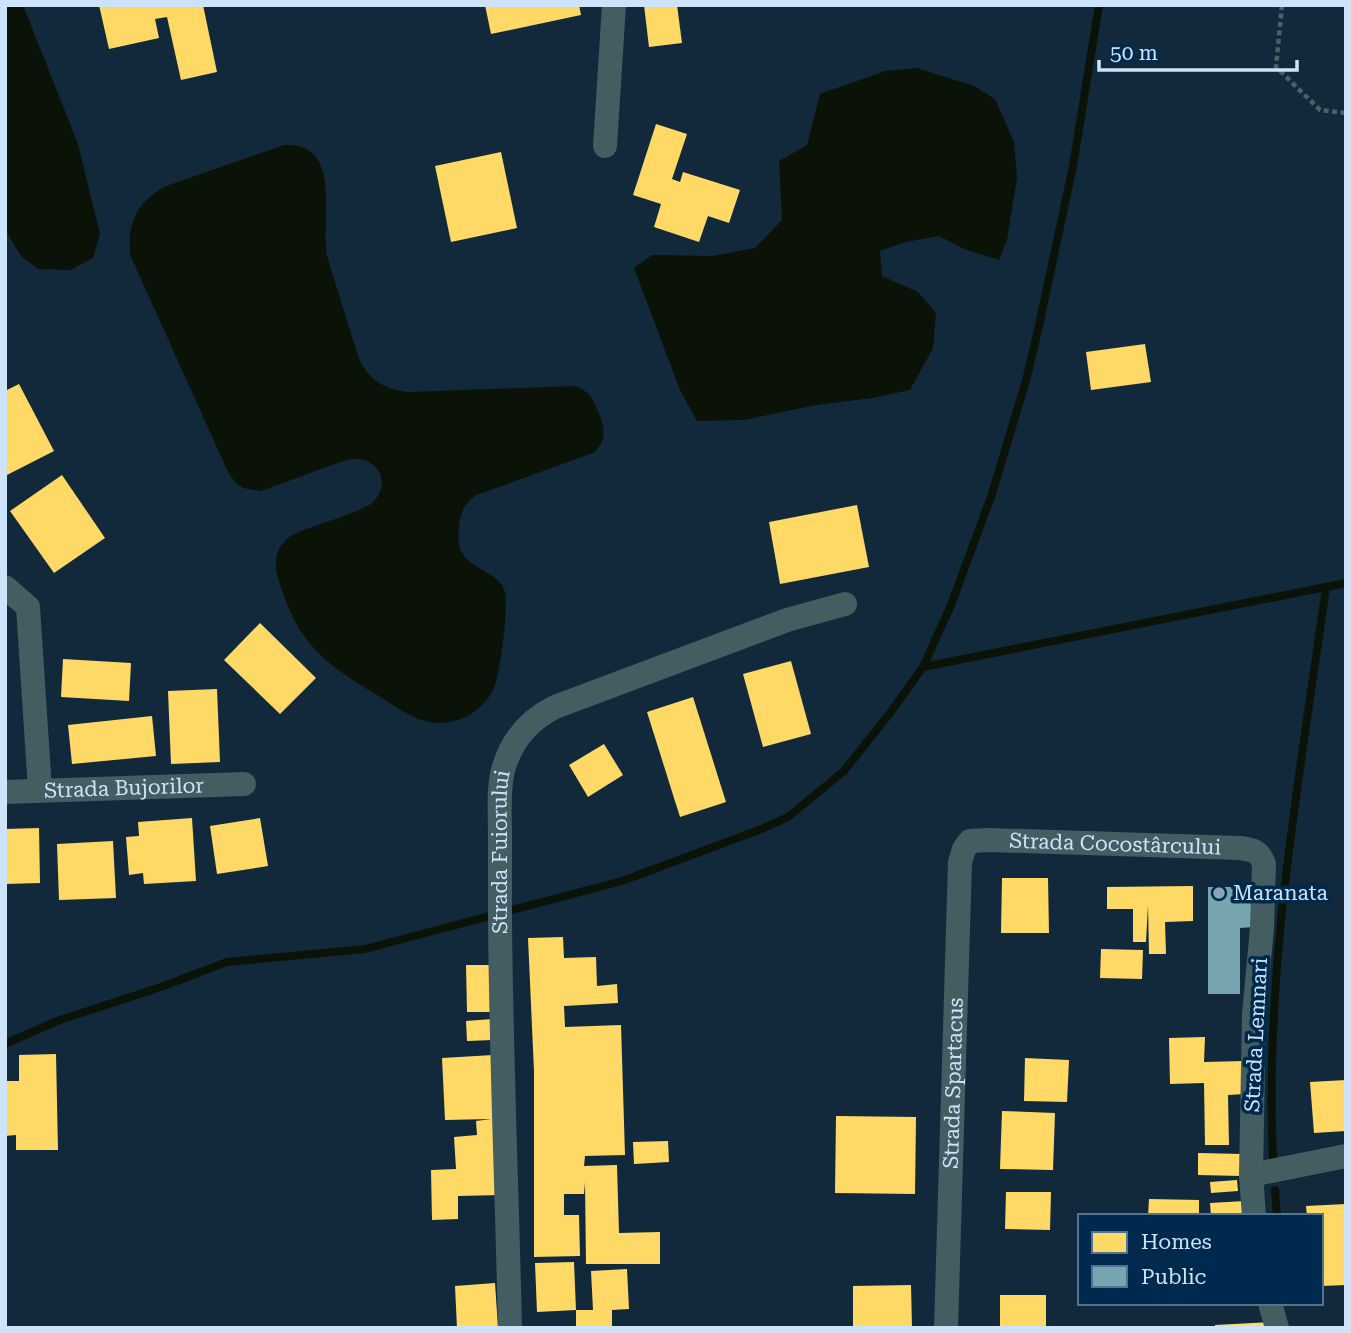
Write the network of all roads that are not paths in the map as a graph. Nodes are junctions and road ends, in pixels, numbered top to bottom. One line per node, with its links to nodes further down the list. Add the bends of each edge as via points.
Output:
1 (614, 5): 2 (street)
2 (605, 146)
3 (5, 587): 6 (street, via 28,607)
4 (845, 604): 14 (street, Strada Fuiorului, via 775,624 555,707 536,718 516,740 501,779 499,810)
5 (244, 784): 6 (street, Strada Bujorilor)
6 (40, 790): 7 (street, Strada Bujorilor)
7 (5, 792)
8 (970, 841): 9 (street, Strada Cocostârcului, via 1240,848); 15 (street, Strada Spartacus, via 960,862)
9 (1260, 854): 11 (street, Strada Lemnari, via 1264,864 1254,1014)
10 (1346, 1156): 11 (street)
11 (1251, 1175): 12 (street, Strada Lemnari)
12 (1254, 1214)
13 (1271, 1305): 16 (street)
14 (510, 1328)
15 (946, 1328)
16 (1277, 1328)

